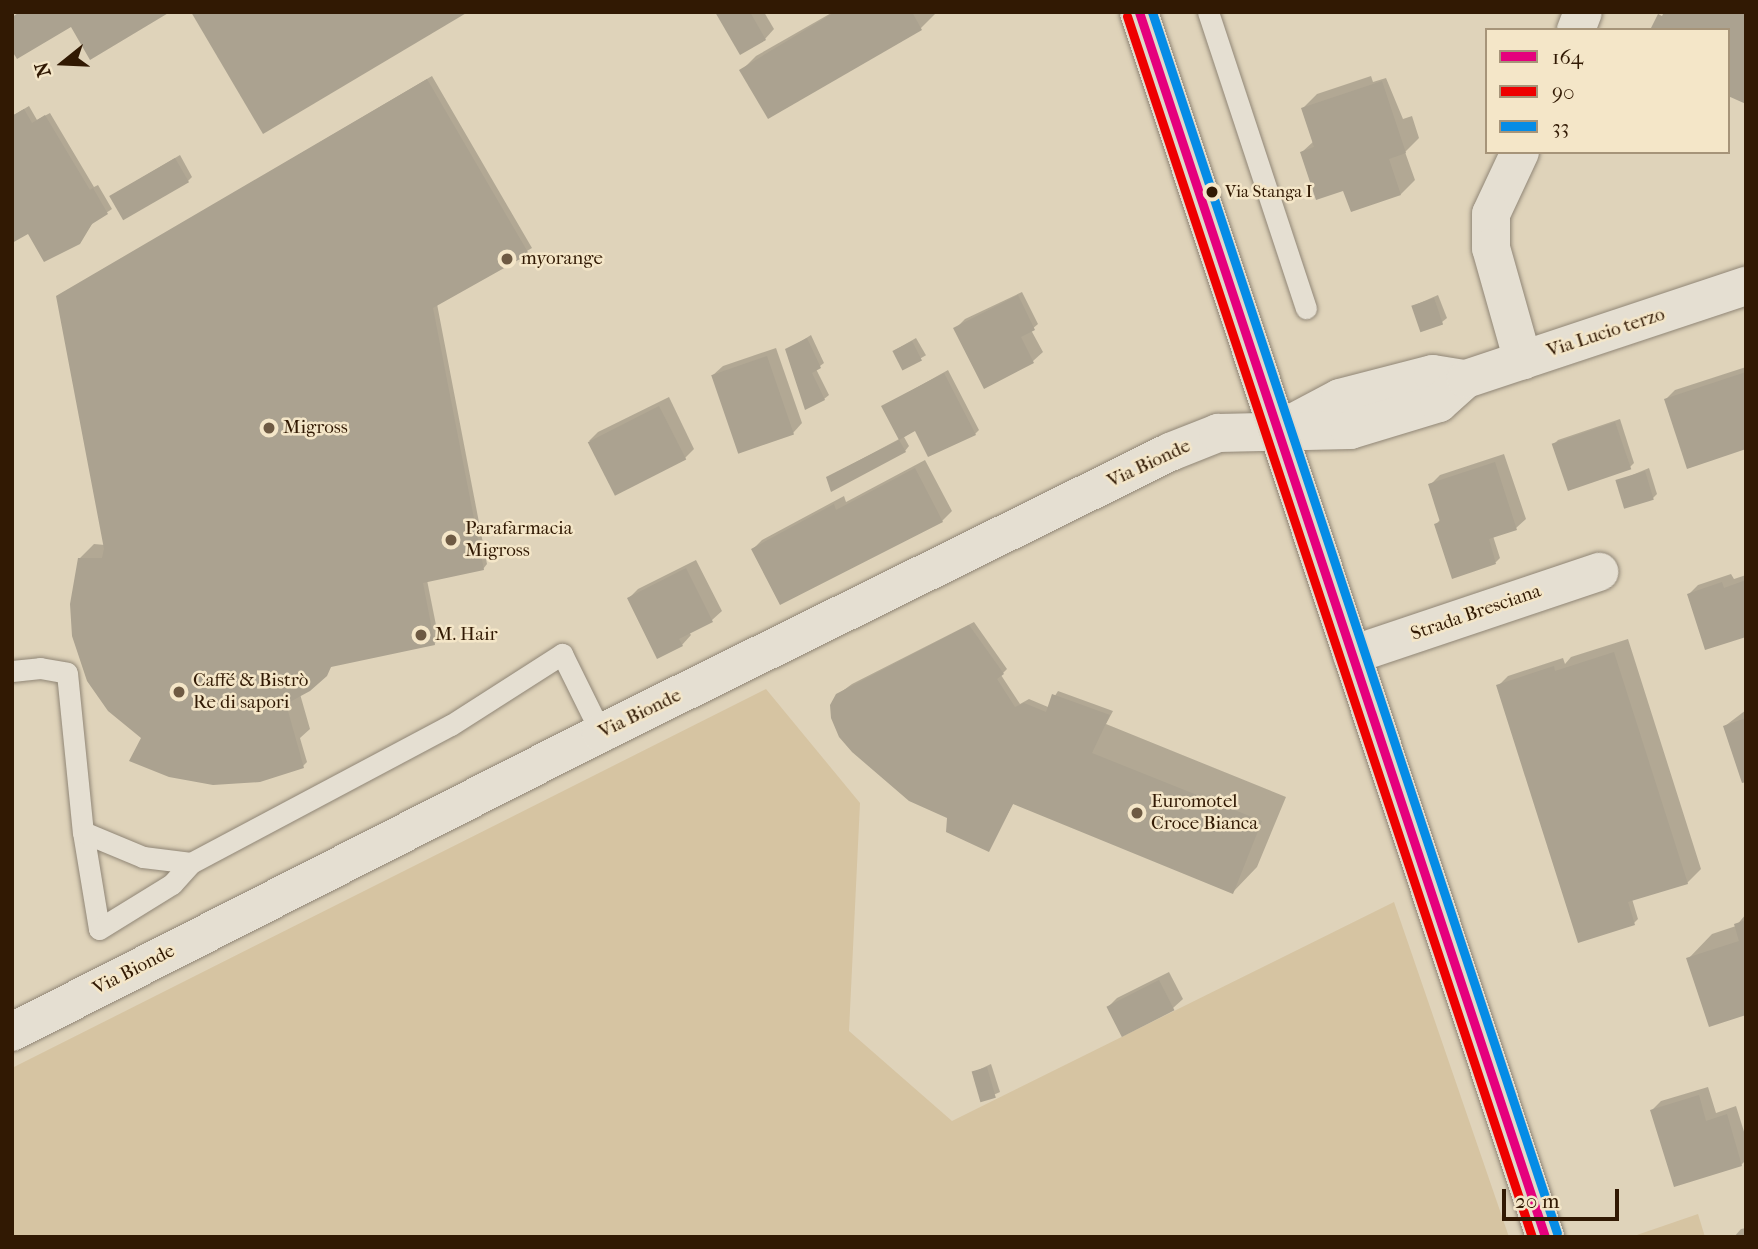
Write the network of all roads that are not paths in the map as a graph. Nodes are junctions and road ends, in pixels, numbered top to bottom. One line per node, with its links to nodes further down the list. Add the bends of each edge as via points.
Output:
1 (1139, 12): 9 (main road)
2 (1209, 12): 7 (lane)
3 (1584, 12): 4 (street)
4 (1577, 28)
5 (1519, 154): 8 (street, via 1491,214 1491,237)
6 (1746, 286): 8 (street, Via Lucio terzo)
7 (1306, 308)
8 (1523, 361): 9 (street, Via Lucio terzo, via 1466,379 1433,374 1340,398)
9 (1278, 430): 11 (main road); 13 (street, Via Bionde, via 1218,433 1170,452)
10 (1599, 572): 11 (street, Strada Bresciana)
11 (1352, 655): 17 (main road)
12 (12, 671): 14 (lane, via 40,668 67,673)
13 (601, 733): 15 (lane, via 562,653 451,725); 16 (street, Via Bionde)
14 (83, 832): 15 (lane, via 143,857); 15 (lane, via 99,929 172,884)
15 (191, 863)
16 (12, 1032)
17 (1545, 1237)

